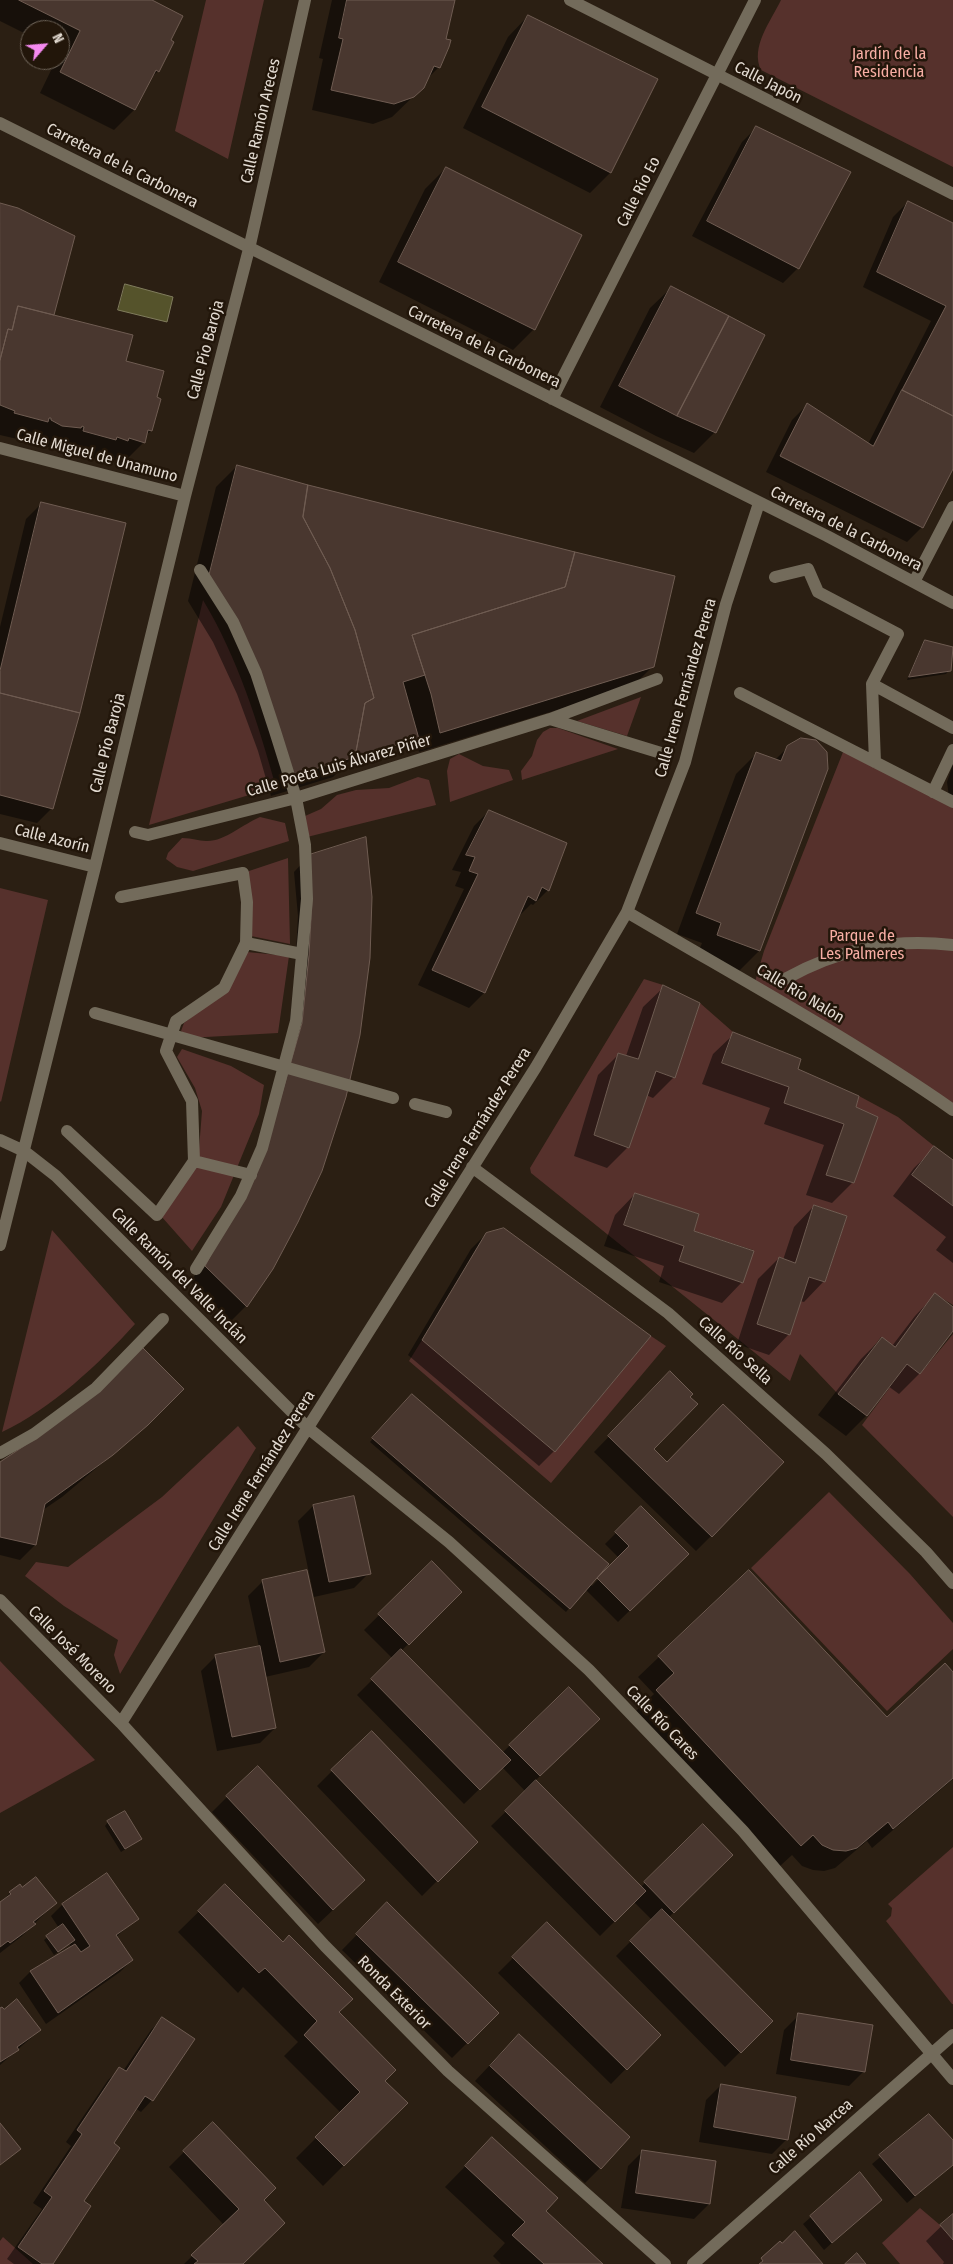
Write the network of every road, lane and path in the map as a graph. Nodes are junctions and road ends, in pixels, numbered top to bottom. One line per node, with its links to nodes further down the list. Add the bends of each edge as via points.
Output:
1 (305, 0): 7 (street, Calle Ramón Areces)
2 (570, 0): 4 (street, Calle Japón)
3 (755, 0): 4 (street, Calle Río Eo)
4 (716, 75): 6 (street, Calle Japón); 8 (street, Calle Río Eo)
5 (0, 123): 7 (street, Carretera de la Carbonera)
6 (953, 194)
7 (248, 249): 8 (street, Carretera de la Carbonera); 10 (street, Calle Pío Baroja)
8 (552, 399): 11 (street, Carretera de la Carbonera)
9 (0, 448): 10 (street, Calle Miguel de Unamuno)
10 (185, 496): 30 (street, Calle Pío Baroja)
11 (759, 503): 15 (street, Carretera de la Carbonera); 32 (street, Calle Irene Fernández Perera, via 726,604 686,762)
12 (953, 508): 15 (street)
13 (200, 570): 26 (street, via 232,622 256,673)
14 (775, 577): 18 (street, via 808,569 818,592 898,634)
15 (914, 582): 16 (street, Carretera de la Carbonera)
16 (953, 603)
17 (657, 679): 20 (street, Calle Poeta Luis Álvarez Piñer)
18 (872, 684): 21 (street); 24 (street)
19 (740, 693): 24 (street)
20 (550, 719): 23 (street); 26 (street, Calle Poeta Luis Álvarez Piñer)
21 (953, 728)
22 (953, 750): 25 (street)
23 (661, 753)
24 (875, 762): 25 (street)
25 (932, 792): 27 (street)
26 (296, 798): 28 (street, Calle Poeta Luis Álvarez Piñer, via 148,835); 35 (street, via 305,845 307,899)
27 (953, 802)
28 (135, 832)
29 (0, 843): 30 (street, Calle Azorín)
30 (95, 867): 46 (street, Calle Pío Baroja)
31 (121, 897): 33 (street, via 243,873 247,902)
32 (627, 912): 42 (street, Calle Río Nalón, via 887,1065); 48 (street, Calle Irene Fernández Perera, via 536,1067)
33 (246, 943): 35 (street); 38 (street, via 224,988 176,1021)
34 (953, 945): 36 (street, via 926,942 862,948 811,965)
35 (302, 954): 39 (street, via 296,1021)
36 (785, 979)
37 (95, 1013): 38 (street)
38 (172, 1036): 39 (street); 47 (street, via 166,1051 192,1101)
39 (284, 1068): 40 (street); 49 (street, via 262,1148)
40 (393, 1098)
41 (415, 1104): 43 (street)
42 (953, 1110)
43 (446, 1112)
44 (67, 1131): 47 (street, via 157,1214)
45 (0, 1140): 46 (street, Calle Ramón del Valle Inclán)
46 (24, 1151): 50 (street, Calle Pío Baroja); 53 (street, Calle Ramón del Valle Inclán, via 56,1176)
47 (194, 1161): 49 (street)
48 (472, 1167): 53 (street, Calle Irene Fernández Perera); 55 (street, Calle Río Sella, via 668,1313 826,1454 926,1552)
49 (251, 1175): 51 (street)
50 (0, 1245)
51 (196, 1269)
52 (162, 1319): 54 (street, via 96,1388 34,1434)
53 (308, 1428): 57 (street, Calle Irene Fernández Perera); 59 (street, Calle Río Cares, via 449,1542 589,1670 743,1831)
54 (0, 1453)
55 (953, 1583)
56 (0, 1600): 57 (street, Calle José Moreno)
57 (121, 1723): 61 (street, Ronda Exterior, via 325,1946 448,2071)
58 (953, 2035): 59 (street, Calle Río Narcea)
59 (930, 2054): 60 (street, Calle Río Cares); 62 (street, Calle Río Narcea)
60 (953, 2079)
61 (665, 2264)
62 (692, 2264)

